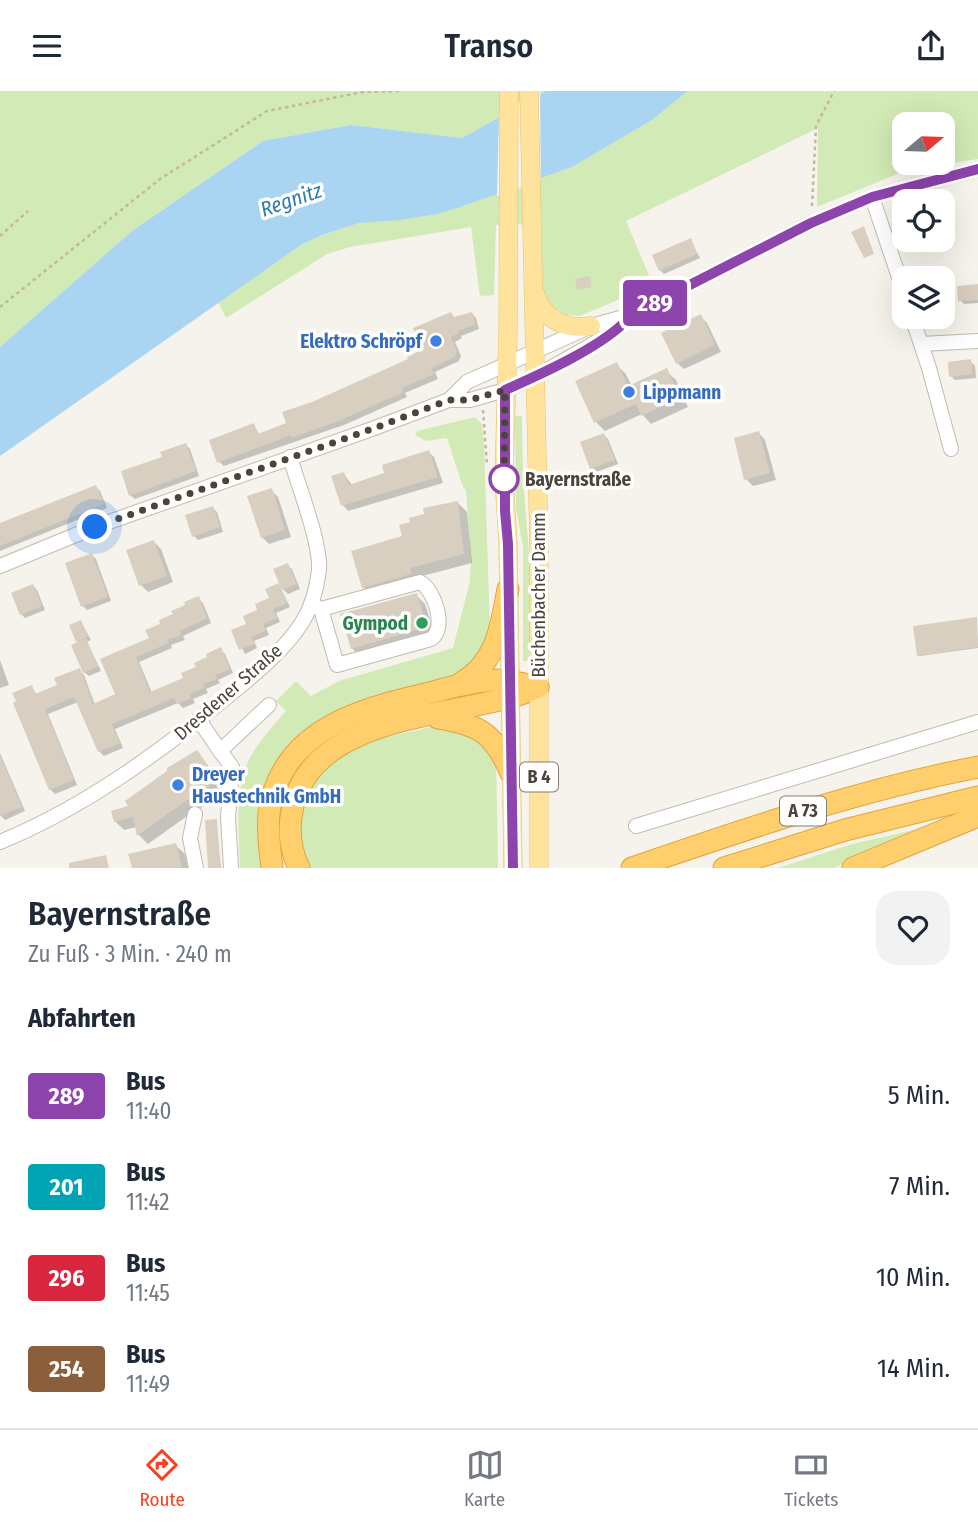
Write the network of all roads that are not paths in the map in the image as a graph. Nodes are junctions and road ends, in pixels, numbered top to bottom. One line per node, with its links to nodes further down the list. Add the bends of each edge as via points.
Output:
1 (509, 91): 13 (main road, Büchenbacher Damm)
2 (529, 91): 6 (main road, Büchenbacher Damm)
3 (978, 169): 4 (street)
4 (872, 197): 5 (street); 7 (street)
5 (895, 266)
6 (532, 279): 8 (main road, via 539,305 550,318 571,327); 12 (main road, Büchenbacher Damm)
7 (631, 315): 8 (street); 14 (street, via 617,329)
8 (591, 326): 12 (street)
9 (916, 329): 11 (street)
10 (978, 341): 11 (street)
11 (921, 344): 17 (street)
12 (534, 352): 13 (street); 14 (main road, Büchenbacher Damm)
13 (506, 365): 15 (main road, Büchenbacher Damm); 16 (street, via 467,382)
14 (535, 377): 15 (street); 22 (main road, Büchenbacher Damm)
15 (505, 390): 16 (street, via 470,400); 20 (main road, Büchenbacher Damm)
16 (449, 400): 18 (street)
17 (951, 449)
18 (290, 457): 19 (street); 21 (street, Dresdener Straße, via 317,549)
19 (0, 566)
20 (508, 589): 23 (highway, via 492,652 476,673); 24 (main road, Büchenbacher Damm)
21 (316, 607): 21 (street, via 420,582 430,590 439,628 435,637 337,665); 27 (street, Dresdener Straße, via 268,662)
22 (538, 687): 24 (highway); 42 (main road, B 4)
23 (452, 688): 24 (highway, via 494,680); 39 (highway, via 376,706 308,740 282,772 273,794 268,838)
24 (510, 689): 26 (highway); 31 (main road, Büchenbacher Damm)
25 (269, 705): 29 (street)
26 (425, 716): 31 (highway, via 482,730 497,744); 40 (highway, via 339,744 312,768 293,803 289,830)
27 (199, 720): 29 (street); 36 (street, Dresdener Straße, via 83,800)
28 (978, 723): 35 (street)
29 (220, 751): 38 (street, via 232,767)
30 (978, 767): 43 (highway, A 73, via 824,805)
31 (511, 773): 41 (main road, B 4)
32 (978, 797): 44 (highway, A 73, via 845,830)
33 (195, 814): 37 (street, via 190,838)
34 (978, 816): 45 (highway)
35 (636, 826)
36 (0, 842)
37 (196, 868)
38 (231, 868)
39 (272, 868)
40 (299, 868)
41 (513, 868)
42 (539, 868)
43 (632, 868)
44 (724, 868)
45 (852, 868)

